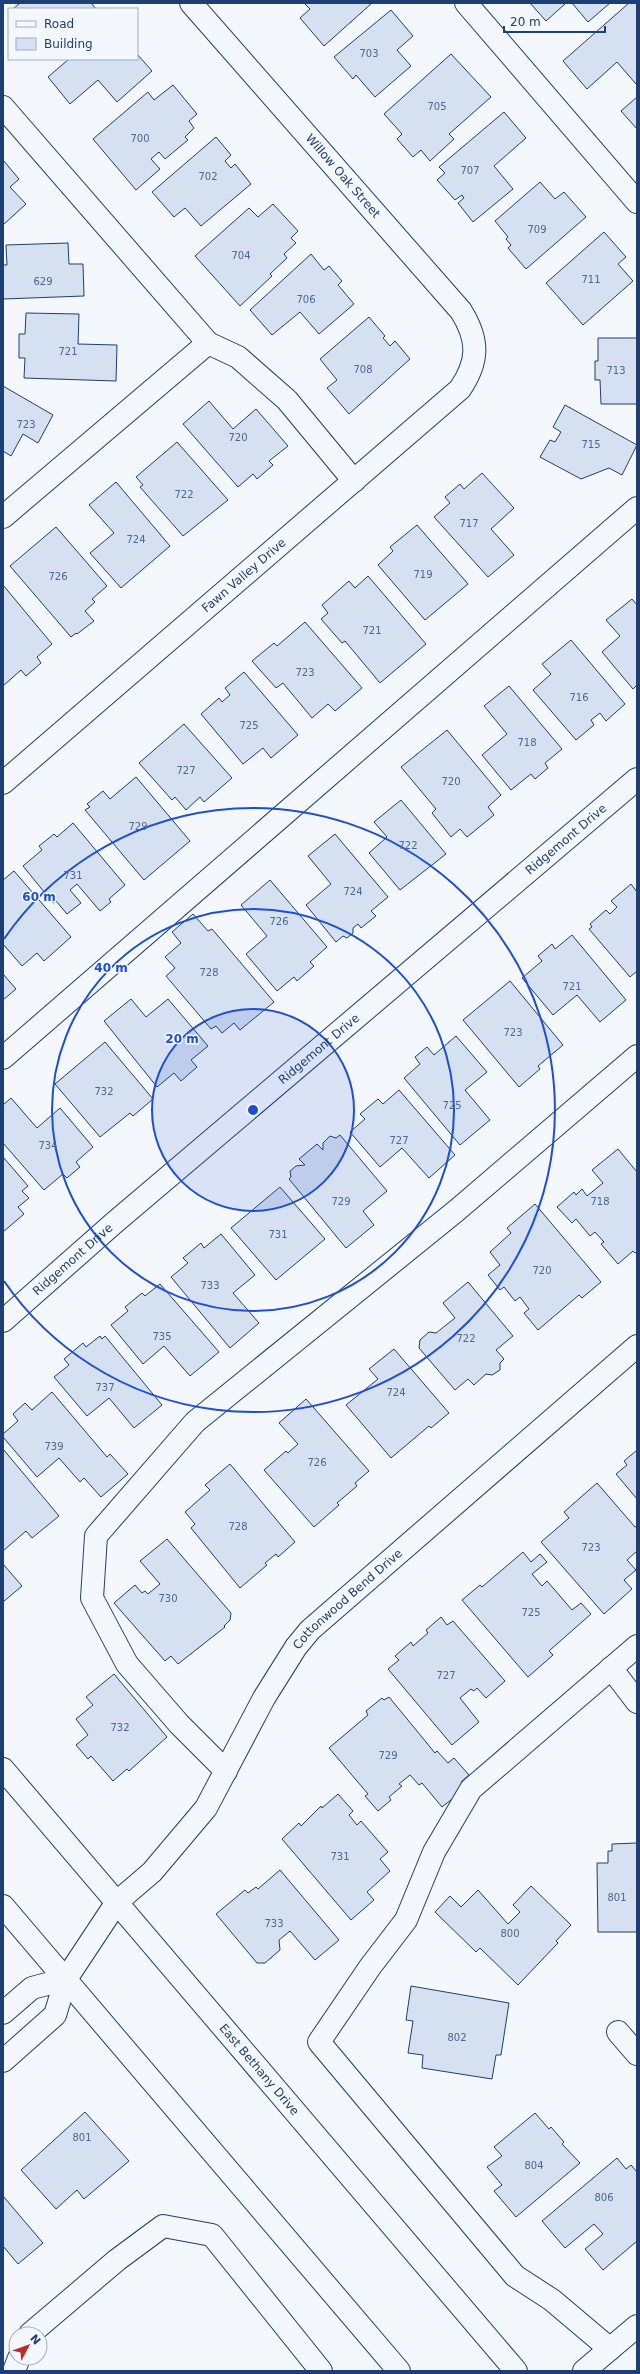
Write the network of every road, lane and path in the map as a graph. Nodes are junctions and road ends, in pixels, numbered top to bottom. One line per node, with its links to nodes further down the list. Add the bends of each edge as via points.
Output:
1 (191, 3): 6 (street, Willow Oak Street, via 461,312 470,326 474,342)
2 (466, 3): 4 (street)
3 (3, 107): 5 (street)
4 (637, 202)
5 (208, 343): 7 (street, via 238,357 282,395); 9 (street)
6 (474, 359): 7 (street, Fawn Valley Drive, via 469,375 460,389)
7 (354, 481): 11 (street, Fawn Valley Drive)
8 (637, 508): 13 (street)
9 (3, 517)
10 (637, 778): 14 (street, Ridgemont Drive, via 120,1218)
11 (3, 783)
12 (637, 1056): 20 (street, via 456,1211 195,1422 96,1536 92,1598 127,1664 179,1724)
13 (3, 1058)
14 (3, 1321)
15 (637, 1346): 20 (street, Cottonwood Bend Drive, via 310,1630 296,1647 264,1698)
16 (637, 1646): 17 (street)
17 (611, 1668): 18 (street); 30 (street, via 471,1789 434,1852 406,1920 370,1967 319,2042 515,2276 552,2300)
18 (637, 1702)
19 (3, 1769): 21 (street, East Bethany Drive)
20 (226, 1771): 21 (street, Cottonwood Bend Drive, via 206,1808 176,1845 152,1872)
21 (117, 1902): 23 (street, Cottonwood Bend Drive); 33 (street, East Bethany Drive)
22 (3, 1906): 23 (street)
23 (66, 1980): 24 (street, via 32,1988); 27 (street, Cottonwood Bend Drive, via 55,2015); 32 (street)
24 (3, 2013)
25 (618, 2032): 26 (street)
26 (637, 2054)
27 (3, 2061)
28 (39, 2326): 31 (street, via 117,2260 163,2226 212,2235)
29 (637, 2326): 30 (street)
30 (610, 2349): 34 (street)
31 (321, 2371)
32 (400, 2371)
33 (516, 2371)
34 (584, 2371)

